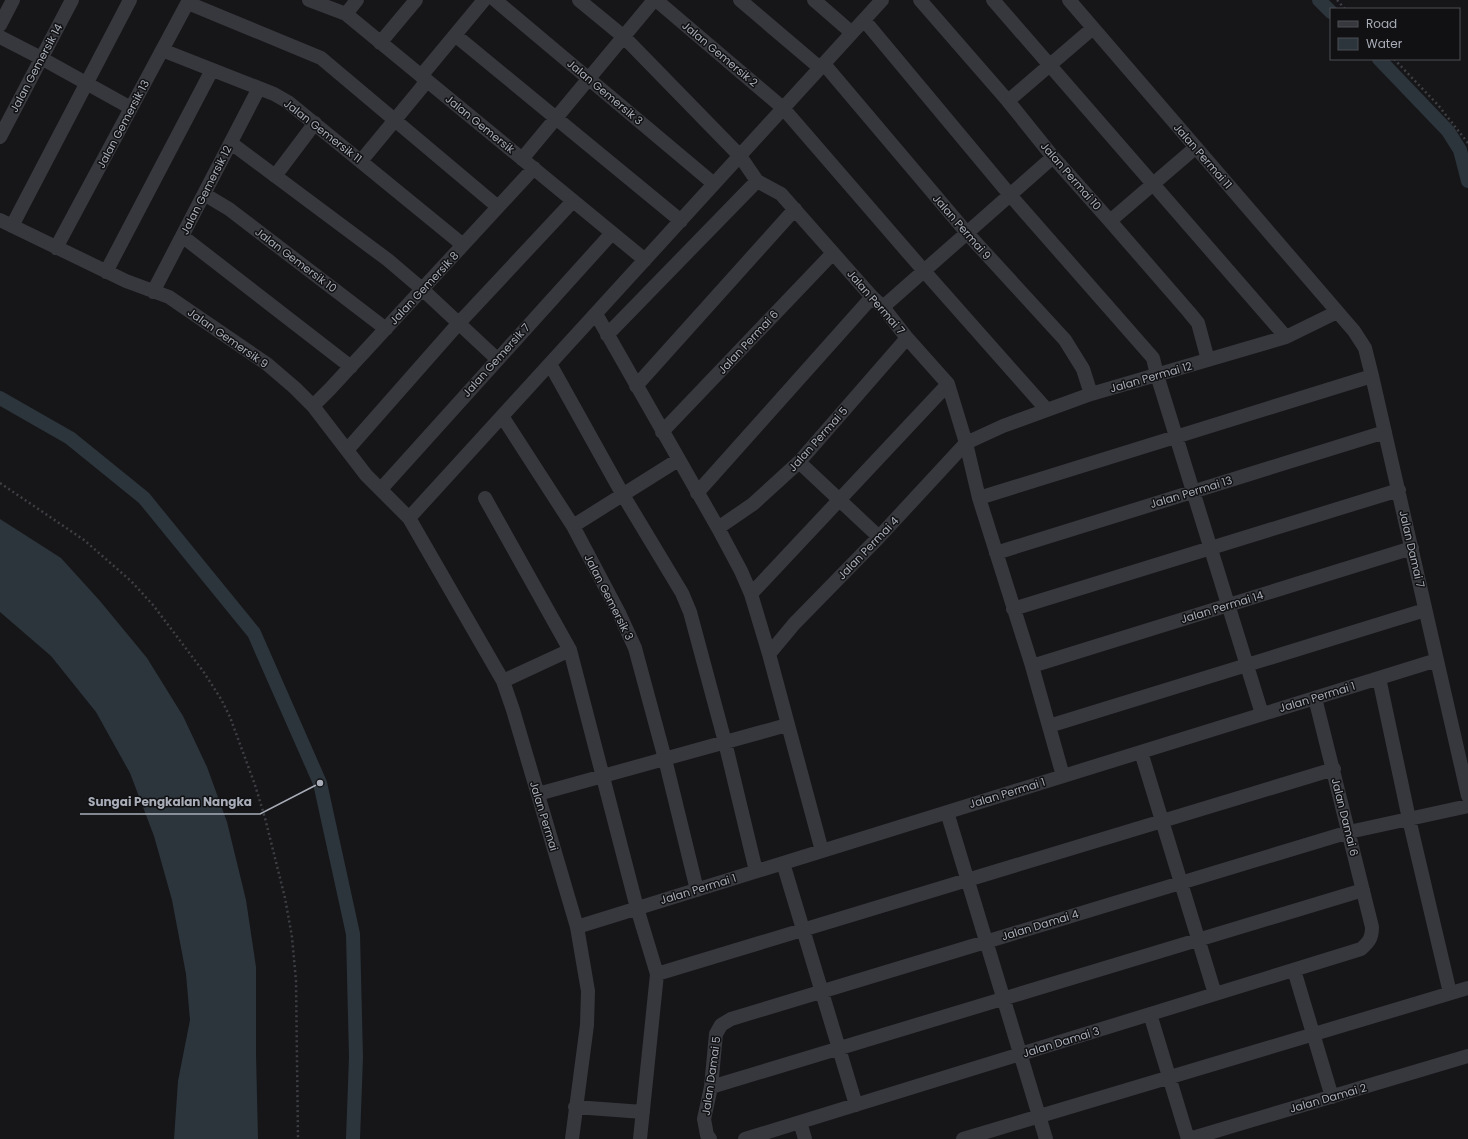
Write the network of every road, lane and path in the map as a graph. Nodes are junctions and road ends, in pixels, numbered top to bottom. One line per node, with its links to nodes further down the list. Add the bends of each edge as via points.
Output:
1 (13, 0): 22 (street)
2 (72, 0): 30 (street, Jalan Gemersik 14)
3 (130, 0): 37 (street)
4 (309, 0): 20 (street, Jalan Gemersik)
5 (357, 0): 20 (street)
6 (416, 0): 28 (street)
7 (484, 0): 25 (street)
8 (495, 0): 36 (street, Jalan Gemersik 3)
9 (579, 0): 27 (street, Jalan Permai 7)
10 (655, 0): 27 (street); 41 (street, Jalan Gemersik 2)
11 (740, 0): 33 (street, Jalan Permai 9)
12 (814, 0): 24 (street)
13 (882, 0): 21 (street)
14 (920, 0): 39 (street, Jalan Permai 10)
15 (993, 0): 32 (street)
16 (1069, 0): 23 (street, Jalan Permai 11)
17 (1337, 0): 19 (path)
18 (188, 1): 29 (street, Jalan Gemersik 13); 43 (street, via 321,58)
19 (1344, 8)
20 (346, 14): 28 (street, Jalan Gemersik)
21 (864, 20): 24 (street); 59 (street)
22 (0, 25)
23 (1093, 28): 32 (street); 48 (street, Jalan Permai 11)
24 (852, 33): 33 (street)
25 (455, 35): 35 (street); 42 (street)
26 (0, 37): 30 (street)
27 (624, 37): 36 (street); 49 (street, Jalan Permai 7)
28 (380, 43): 35 (street, Jalan Gemersik)
29 (162, 50): 34 (street, Jalan Gemersik 11); 40 (street, Jalan Gemersik 13)
30 (41, 58): 37 (street); 45 (street, Jalan Gemersik 14)
31 (1395, 60): 47 (path, via 1438,105)
32 (1049, 65): 39 (street); 57 (street)
33 (822, 66): 41 (street); 67 (street, Jalan Permai 9)
34 (212, 70): 38 (street, Jalan Gemersik 11); 74 (street)
35 (424, 78): 43 (street); 51 (street, Jalan Gemersik)
36 (589, 78): 42 (street); 56 (street, Jalan Gemersik 3)
37 (87, 83): 40 (street); 65 (street)
38 (259, 88): 44 (street, Jalan Gemersik 11, via 288,102); 46 (street, Jalan Gemersik 12)
39 (1008, 101): 50 (street, Jalan Permai 10)
40 (131, 108): 70 (street, Jalan Gemersik 13)
41 (783, 108): 49 (street); 73 (street, Jalan Gemersik 2)
42 (556, 118): 51 (street); 63 (street)
43 (396, 120): 52 (street); 61 (street)
44 (315, 123): 52 (street, Jalan Gemersik 11); 54 (street)
45 (0, 137)
46 (231, 143): 54 (street); 58 (street, Jalan Gemersik 12)
47 (1468, 143)
48 (1195, 148): 57 (street); 79 (street, Jalan Permai 11)
49 (740, 156): 55 (street, Jalan Permai 7); 56 (street)
50 (1053, 157): 59 (street); 64 (street, Jalan Permai 10)
51 (522, 159): 53 (street, Jalan Gemersik)
52 (361, 161): 69 (street, Jalan Gemersik 11)
53 (534, 168): 60 (street, Jalan Gemersik); 61 (street, Jalan Gemersik 8)
54 (275, 176): 75 (street, via 388,260)
55 (757, 181): 62 (street, Jalan Permai 7, via 781,194); 83 (street)
56 (714, 184): 63 (street)
57 (1153, 184): 64 (street); 84 (street)
58 (204, 194): 68 (street, Jalan Gemersik 12); 82 (street, Jalan Gemersik 10, via 229,209)
59 (1010, 195): 67 (street); 90 (street, via 1153,358)
60 (573, 201): 66 (street, Jalan Gemersik); 81 (street)
61 (498, 207): 69 (street, Jalan Gemersik 8)
62 (795, 209): 71 (street, Jalan Permai 7); 93 (street)
63 (681, 221): 72 (street)
64 (1110, 221): 87 (street, Jalan Permai 10, via 1198,323)
65 (6, 223): 70 (street, Jalan Gemersik 9)
66 (612, 233): 72 (street, Jalan Gemersik); 86 (street, Jalan Gemersik 7)
67 (967, 233): 73 (street); 94 (street, Jalan Permai 9, via 1065,340 1083,369)
68 (182, 236): 76 (street, Jalan Gemersik 12); 89 (street)
69 (463, 245): 75 (street, Jalan Gemersik 8)
70 (56, 248): 74 (street, Jalan Gemersik 9)
71 (833, 253): 77 (street, Jalan Permai 7); 98 (street, Jalan Permai 6)
72 (645, 260): 80 (street)
73 (924, 271): 78 (street); 96 (street, Jalan Gemersik 2)
74 (106, 272): 76 (street, Jalan Gemersik 9)
75 (422, 289): 81 (street); 82 (street, Jalan Gemersik 8)
76 (153, 292): 95 (street, Jalan Gemersik 9, via 175,301 267,364)
77 (872, 297): 78 (street, Jalan Permai 7); 109 (street)
78 (884, 307): 85 (street, Jalan Permai 7)
79 (1337, 312): 84 (street, Jalan Permai 12); 91 (street, Jalan Damai 7, via 1365,348)
80 (596, 314): 83 (street); 88 (street)
81 (458, 324): 86 (street); 102 (street)
82 (386, 329): 89 (street, Jalan Gemersik 8)
83 (607, 335): 93 (street)
84 (1286, 337): 87 (street, Jalan Permai 12)
85 (907, 338): 92 (street, Jalan Permai 7); 104 (street, Jalan Permai 5)
86 (497, 359): 106 (street, Jalan Gemersik 7)
87 (1208, 360): 90 (street, Jalan Permai 12)
88 (550, 364): 97 (street); 110 (street)
89 (351, 367): 95 (street, Jalan Gemersik 8)
90 (1157, 375): 94 (street, Jalan Permai 12); 100 (street)
91 (1372, 376): 99 (street, Jalan Damai 7); 100 (street)
92 (948, 384): 101 (street, Jalan Permai 7); 113 (street)
93 (636, 386): 98 (street)
94 (1091, 394): 96 (street, Jalan Permai 12)
95 (313, 406): 102 (street, Jalan Gemersik 9)
96 (1047, 410): 101 (street, Jalan Permai 12)
97 (502, 416): 114 (street); 115 (street, Jalan Gemersik 3)
98 (662, 432): 103 (street)
99 (1385, 432): 107 (street, Jalan Damai 7); 108 (street, Jalan Permai 13)
100 (1176, 437): 108 (street); 112 (street)
101 (966, 443): 112 (street, Jalan Permai 7); 117 (street, Jalan Permai 4)
102 (347, 450): 106 (street, Jalan Gemersik 9)
103 (678, 460): 109 (street); 110 (street)
104 (799, 462): 113 (street); 116 (street, Jalan Permai 5, via 753,504)
105 (0, 483): 183 (path, via 84,540 131,581 153,605 203,671 230,717 265,818 292,937 296,981)
106 (381, 489): 114 (street, Jalan Gemersik 9)
107 (1398, 490): 118 (street); 119 (street, Jalan Damai 7)
108 (1193, 492): 118 (street); 120 (street, Jalan Permai 13)
109 (697, 493): 116 (street)
110 (622, 495): 115 (street); 136 (street, via 682,593 690,612)
111 (485, 498): 125 (street)
112 (979, 498): 120 (street, Jalan Permai 7)
113 (839, 499): 117 (street); 121 (street)
114 (409, 518): 131 (street, Jalan Permai)
115 (574, 526): 138 (street, Jalan Gemersik 3, via 620,613 635,648)
116 (718, 528): 121 (street)
117 (880, 536): 126 (street, Jalan Permai 4, via 794,624)
118 (1210, 548): 122 (street); 123 (street)
119 (1412, 548): 122 (street, Jalan Permai 14); 124 (street, Jalan Damai 7)
120 (996, 553): 123 (street, Jalan Permai 7)
121 (751, 594): 126 (street)
122 (1228, 605): 128 (street); 129 (street, Jalan Permai 14)
123 (1014, 609): 129 (street, Jalan Permai 7)
124 (1426, 610): 127 (street, Jalan Damai 7); 128 (street)
125 (570, 650): 131 (street); 140 (street)
126 (769, 654): 134 (street)
127 (1437, 660): 130 (street, Jalan Permai 1); 143 (street, Jalan Damai 7)
128 (1247, 665): 133 (street); 135 (street)
129 (1032, 666): 135 (street, Jalan Permai 7)
130 (1379, 678): 132 (street, Jalan Permai 1); 146 (street)
131 (503, 682): 142 (street, Jalan Permai)
132 (1315, 698): 133 (street, Jalan Permai 1); 139 (street, Jalan Damai 6)
133 (1262, 714): 137 (street, Jalan Permai 1)
134 (787, 725): 136 (street); 149 (street)
135 (1049, 726): 141 (street, Jalan Permai 7)
136 (725, 742): 138 (street); 151 (street)
137 (1141, 752): 141 (street, Jalan Permai 1); 147 (street)
138 (665, 759): 140 (street); 154 (street, Jalan Gemersik 3)
139 (1334, 769): 147 (street); 148 (street, Jalan Damai 6)
140 (603, 776): 142 (street); 156 (street)
141 (1063, 776): 145 (street, Jalan Permai 1)
142 (538, 794): 157 (street, Jalan Permai)
143 (1468, 796)
144 (1468, 806): 146 (street, Jalan Damai 4)
145 (947, 812): 149 (street, Jalan Permai 1); 152 (street)
146 (1409, 819): 148 (street, Jalan Damai 4); 166 (street)
147 (1162, 821): 152 (street); 153 (street)
148 (1349, 832): 153 (street, Jalan Damai 4); 155 (street, Jalan Damai 6)
149 (822, 851): 150 (street, Jalan Permai 1)
150 (783, 863): 151 (street, Jalan Permai 1); 158 (street)
151 (756, 871): 154 (street, Jalan Permai 1)
152 (968, 880): 158 (street); 161 (street)
153 (1181, 883): 160 (street); 161 (street, Jalan Damai 4)
154 (697, 890): 156 (street, Jalan Permai 1)
155 (1363, 890): 159 (street, Jalan Damai 6); 160 (street)
156 (637, 908): 157 (street, Jalan Permai 1); 163 (street)
157 (577, 927): 179 (street, Jalan Permai, via 588,990 588,1025)
158 (803, 930): 163 (street); 165 (street)
159 (1372, 937): 162 (street, Jalan Damai 3, via 1361,949)
160 (1198, 940): 167 (street); 168 (street)
161 (986, 941): 165 (street, Jalan Damai 4); 168 (street)
162 (1294, 970): 167 (street, Jalan Damai 3); 171 (street)
163 (657, 974): 180 (street)
164 (1468, 988): 166 (street)
165 (822, 991): 170 (street, Jalan Damai 4); 172 (street)
166 (1450, 993): 171 (street)
167 (1215, 994): 169 (street, Jalan Damai 3)
168 (1004, 998): 172 (street); 173 (street)
169 (1150, 1014): 173 (street, Jalan Damai 3); 175 (street)
170 (730, 1019): 176 (street, Jalan Damai 5, via 721,1025 716,1034)
171 (1313, 1034): 175 (street); 177 (street)
172 (839, 1048): 176 (street); 178 (street)
173 (1020, 1054): 178 (street, Jalan Damai 3); 181 (street)
174 (1468, 1056): 177 (street, Jalan Damai 2)
175 (1170, 1077): 181 (street); 191 (street)
176 (711, 1087): 186 (street, Jalan Damai 5, via 704,1119)
177 (1332, 1097): 191 (street, Jalan Damai 2)
178 (856, 1105): 182 (street, Jalan Damai 3)
179 (575, 1107): 180 (street); 184 (street, Jalan Permai)
180 (643, 1112): 185 (street)
181 (1039, 1116): 189 (street); 190 (street)
182 (800, 1122): 187 (street, Jalan Damai 3); 188 (street)
183 (298, 1139)
184 (572, 1139)
185 (640, 1139)
186 (710, 1139)
187 (745, 1139)
188 (805, 1139)
189 (963, 1139)
190 (1046, 1139)
191 (1188, 1139)

